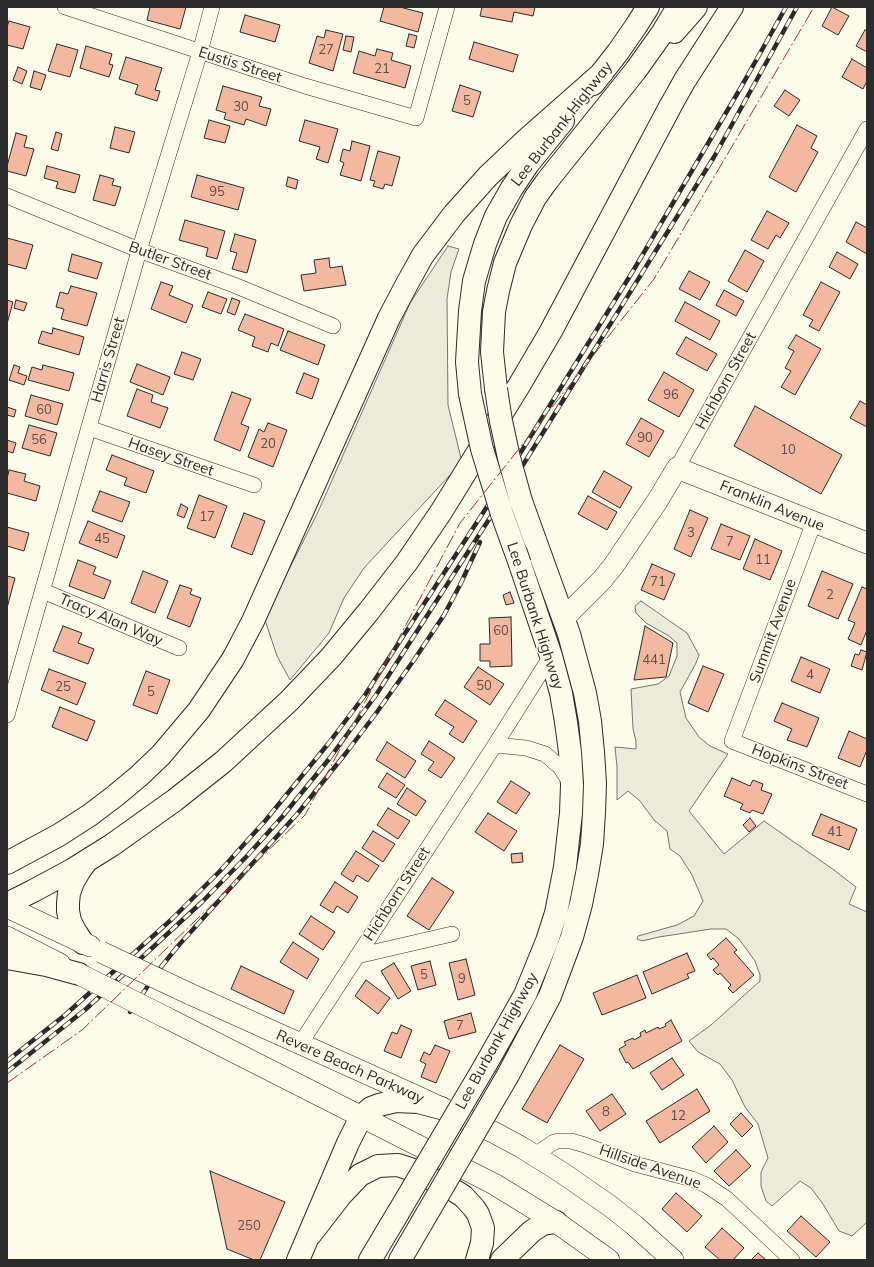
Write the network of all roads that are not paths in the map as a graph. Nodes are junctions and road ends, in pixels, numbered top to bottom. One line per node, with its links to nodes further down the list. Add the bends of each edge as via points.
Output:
1 (65, 7): 10 (street, Eustis Street)
2 (212, 7): 10 (street, Harris Street)
3 (447, 7): 10 (street, Eustis Street, via 416,118)
4 (637, 7): 9 (highway)
5 (648, 7): 9 (highway, Lee Burbank Highway)
6 (678, 7): 12 (highway, Lee Burbank Highway, via 650,51)
7 (696, 7): 12 (highway)
8 (732, 7): 33 (highway, via 671,105 536,358 441,512 388,587 310,679 245,743 175,800)
9 (626, 41): 11 (highway, Lee Burbank Highway)
10 (200, 52): 15 (street, Harris Street)
11 (602, 73): 25 (highway, Lee Burbank Highway, bridge, via 522,172 502,206 492,225 476,272 470,311 467,362 470,394 482,449); 32 (highway, via 488,176 454,214 423,255 389,318 250,627 233,659 199,710 161,755 103,806 75,825)
12 (616, 95): 23 (highway, Lee Burbank Highway, bridge, via 547,181 533,203 516,234 502,273 494,312 492,352 501,421 509,458 521,501)
13 (867, 129): 18 (street, Hichborn Street)
14 (7, 196): 15 (street, Butler Street)
15 (139, 250): 16 (street, Butler Street, via 234,285); 17 (street, Harris Street)
16 (333, 326)
17 (89, 428): 19 (street, Hasey Street); 22 (street, Harris Street)
18 (677, 468): 20 (main road, Franklin Avenue); 23 (main road, Hichborn Street, via 614,565)
19 (254, 485)
20 (814, 522): 21 (main road, Franklin Avenue); 28 (street, Summit Avenue)
21 (865, 539)
22 (43, 591): 24 (street, Tracy Alan Way); 26 (street, Harris Street)
23 (564, 618): 50 (highway, Lee Burbank Highway, bridge, via 578,663 590,721 593,752 592,844 581,904 562,967 544,1008)
24 (179, 648)
25 (551, 656): 29 (street, Hichborn Street); 30 (highway, Lee Burbank Highway, via 566,722)
26 (12, 675): 27 (street, Harris Street)
27 (7, 715)
28 (732, 741): 31 (street, Hopkins Street)
29 (495, 745): 30 (street, via 526,748 545,754 560,767); 39 (street, Hichborn Street)
30 (572, 785): 49 (highway, Lee Burbank Highway, bridge, via 565,867 549,934 537,968 525,995 486,1064)
31 (867, 794)
32 (11, 859)
33 (86, 861): 34 (highway); 38 (highway, via 69,893 68,911 70,921)
34 (7, 904)
35 (7, 907): 38 (main road, Revere Beach Parkway)
36 (452, 934): 39 (street)
37 (7, 937): 41 (main road)
38 (92, 947): 42 (main road, Revere Beach Parkway, bridge)
39 (357, 956): 42 (street, Hichborn Street)
40 (7, 958): 41 (highway)
41 (79, 974): 44 (main road, bridge)
42 (300, 1044): 43 (main road, Revere Beach Parkway)
43 (441, 1108): 44 (highway, via 418,1102 396,1101 371,1108); 45 (main road, Revere Beach Parkway, via 493,1132)
44 (361, 1117): 46 (main road, via 494,1184); 47 (highway)
45 (535, 1156): 54 (main road, Revere Beach Parkway, via 610,1206); 55 (street, Hillside Avenue, via 554,1142 571,1141 635,1164 692,1179 727,1199)
46 (556, 1222): 52 (highway, via 543,1224 532,1231); 53 (main road)
47 (310, 1235): 48 (highway); 51 (highway, via 341,1194 360,1175 378,1166 398,1165 463,1196 474,1208 483,1228)
48 (298, 1260)
49 (370, 1260)
50 (400, 1260)
51 (477, 1260)
52 (502, 1260)
53 (609, 1260)
54 (673, 1260)
55 (792, 1260)

